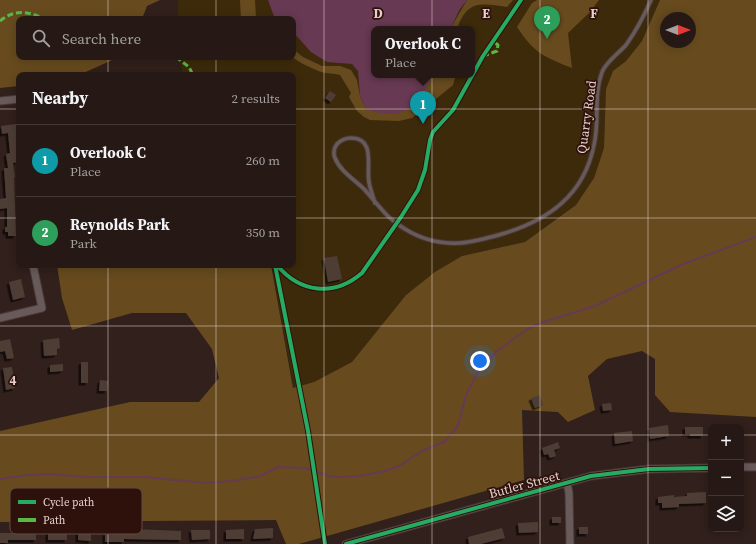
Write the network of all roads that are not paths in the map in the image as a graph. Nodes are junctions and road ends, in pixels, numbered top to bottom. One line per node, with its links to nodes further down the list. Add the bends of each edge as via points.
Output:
1 (651, 0): 4 (lane, Quarry Road, via 631,38 607,63 603,71 597,92 595,144 585,172 572,193 550,213 528,226 491,237 470,242 448,243 405,230 389,219)
2 (16, 99): 3 (street)
3 (0, 101)
4 (375, 203): 4 (lane, Quarry Road, via 368,182 370,158 366,147 357,139 344,139 336,146 335,159)
5 (34, 268): 6 (street, via 42,308)
6 (0, 318)
7 (744, 467): 8 (street)
8 (756, 467)
9 (708, 468): 10 (street, Butler Street, via 649,468 591,476)
10 (567, 483): 11 (street, Butler Street); 12 (street, via 570,493)
11 (346, 544)
12 (570, 544)

